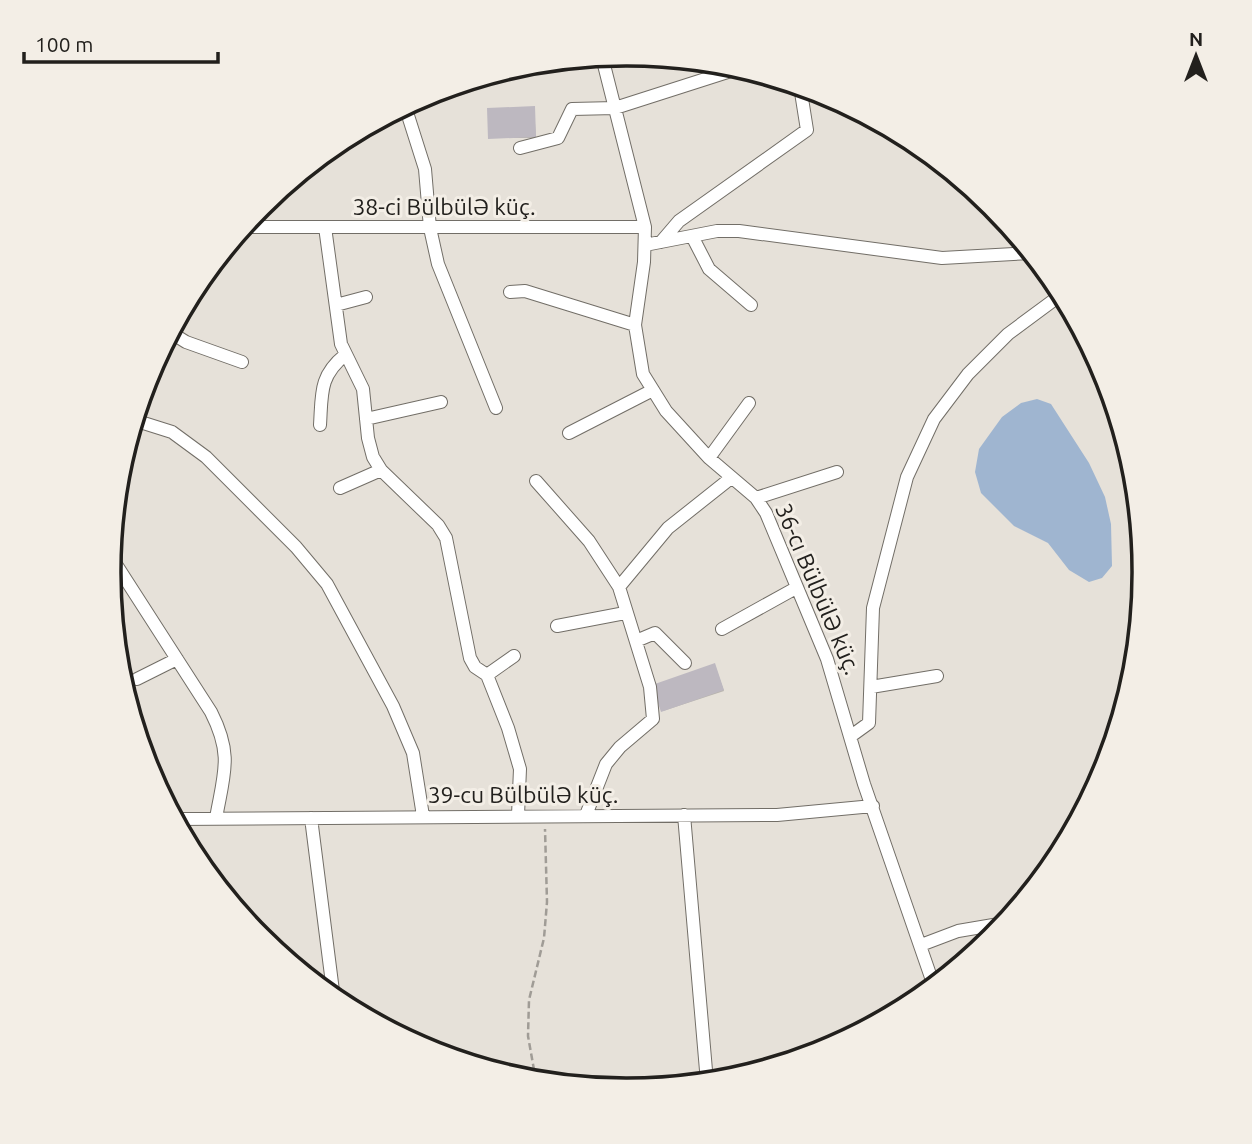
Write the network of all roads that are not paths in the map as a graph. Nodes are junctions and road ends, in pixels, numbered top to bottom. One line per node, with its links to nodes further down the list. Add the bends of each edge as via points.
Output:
1 (605, 67): 4 (street, 36-cı Bülbülə küç.)
2 (718, 75): 4 (street)
3 (802, 98): 12 (street, via 807,130 679,220)
4 (615, 108): 6 (street, via 579,106 572,109 558,138); 9 (street, 36-cı Bülbülə küç.)
5 (408, 116): 10 (street, via 425,169)
6 (520, 148)
7 (258, 227): 8 (street, 38-ci Bülbülə küç.)
8 (325, 227): 10 (street, 38-ci Bülbülə küç.); 18 (street)
9 (645, 227): 10 (street, 38-ci Bülbülə küç.); 13 (street, 36-cı Bülbülə küç.)
10 (430, 228): 27 (street, via 438,264)
11 (692, 236): 12 (street); 14 (street, via 739,231 942,258); 19 (street, via 709,269)
12 (662, 242): 13 (street)
13 (645, 245): 20 (street, 36-cı Bülbülə küç.)
14 (1018, 254)
15 (510, 292): 20 (street, via 525,291)
16 (366, 298): 18 (street)
17 (1052, 301): 52 (street, via 1008,334 968,374 934,419 907,477 880,571 873,608)
18 (336, 305): 22 (street)
19 (751, 305)
20 (635, 325): 24 (street, 36-cı Bülbülə küç., via 643,374)
21 (179, 337): 23 (street)
22 (345, 355): 28 (street, via 363,389); 30 (street, via 330,367 323,384)
23 (242, 362)
24 (652, 391): 31 (street); 32 (street, 36-cı Bülbülə küç.)
25 (441, 402): 28 (street)
26 (749, 403): 32 (street)
27 (496, 408)
28 (366, 419): 33 (street, via 373,457)
29 (143, 424): 58 (street, via 172,432 206,457 327,584 413,753)
30 (320, 425)
31 (569, 433)
32 (709, 458): 35 (street, 36-cı Bülbülə küç.)
33 (381, 470): 37 (street); 49 (street, via 446,538 470,657)
34 (836, 472): 38 (street)
35 (731, 478): 38 (street, 36-cı Bülbülə küç.); 40 (street, via 668,528)
36 (536, 481): 40 (street, via 589,541)
37 (340, 488)
38 (756, 498): 41 (street, 36-cı Bülbülə küç.)
39 (121, 572): 47 (street)
40 (619, 587): 42 (street)
41 (796, 589): 44 (street); 53 (street, 36-cı Bülbülə küç., via 827,659)
42 (625, 613): 43 (street); 45 (street)
43 (557, 626)
44 (722, 629)
45 (636, 641): 48 (street, via 655,634); 56 (street, via 650,687 653,719 606,764)
46 (514, 656): 49 (street)
47 (177, 659): 51 (street); 59 (street, via 224,737 225,763)
48 (685, 663)
49 (487, 675): 55 (street, via 520,769)
50 (937, 676): 52 (street)
51 (137, 679)
52 (871, 687): 53 (street, via 869,723)
53 (851, 736): 54 (street, 36-cı Bülbülə küç.)
54 (873, 806): 57 (street, 39-cu Bülbülə küç., via 777,815); 63 (street, 36-cı Bülbülə küç.)
55 (518, 815): 56 (street, 39-cu Bülbülə küç.); 58 (street, 39-cu Bülbülə küç.)
56 (586, 815): 57 (street, 39-cu Bülbülə küç.)
57 (684, 815): 66 (street)
58 (423, 816): 60 (street, 39-cu Bülbülə küç.)
59 (216, 818): 60 (street, 39-cu Bülbülə küç.); 61 (street, 39-cu Bülbülə küç.)
60 (311, 818): 65 (street)
61 (185, 819)
62 (986, 926): 63 (street, via 958,930)
63 (921, 945): 64 (street, 36-cı Bülbülə küç.)
64 (931, 975)
65 (332, 983)
66 (707, 1071)

